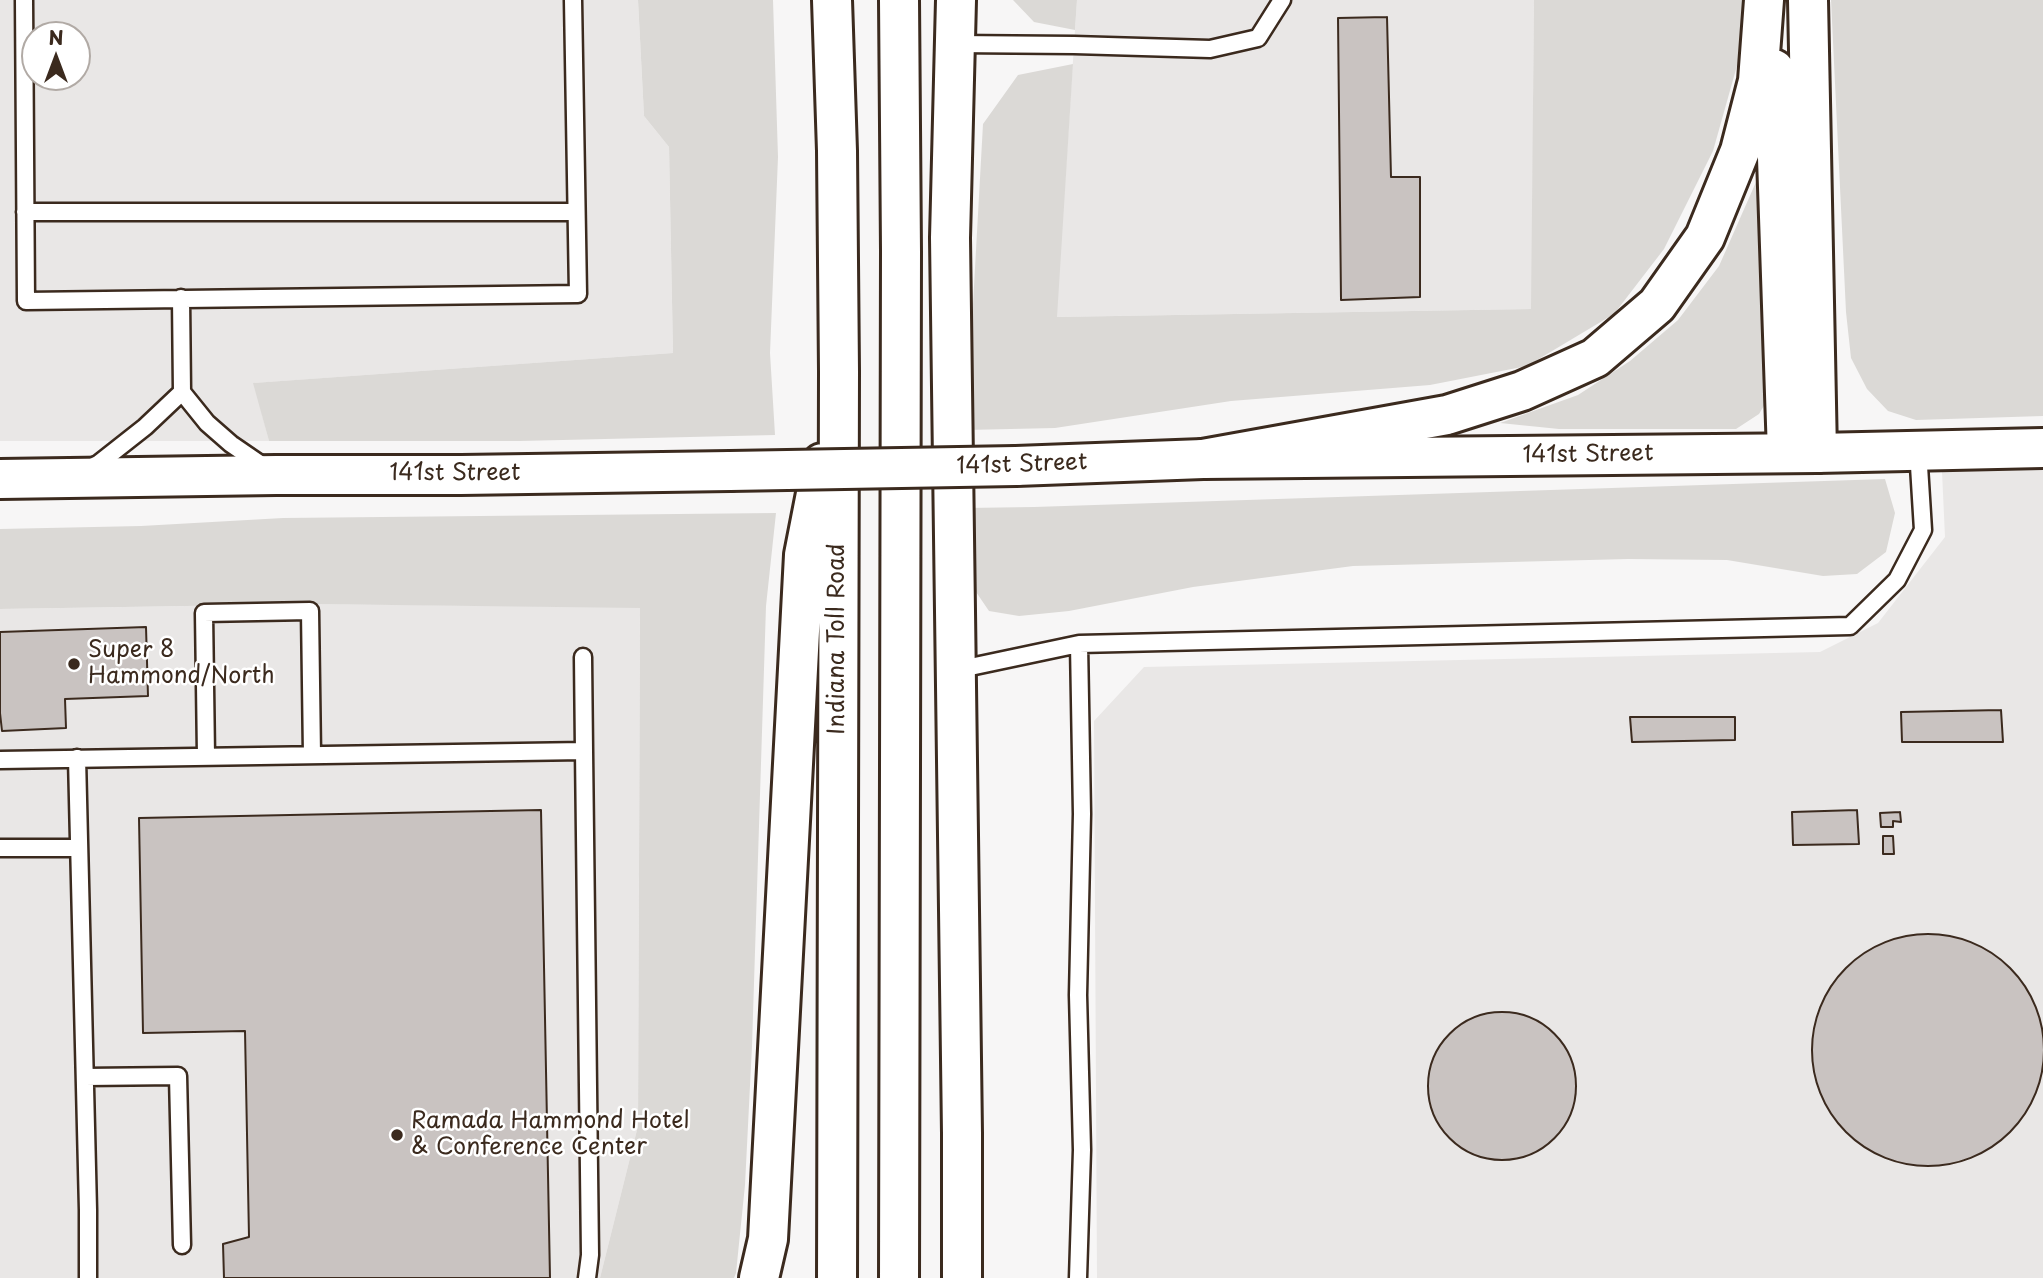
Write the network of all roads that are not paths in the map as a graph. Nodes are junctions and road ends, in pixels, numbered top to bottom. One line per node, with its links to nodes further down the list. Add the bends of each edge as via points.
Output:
1 (23, 0): 11 (lane)
2 (573, 0): 12 (lane)
3 (832, 0): 14 (main road, Indiana Toll Road)
4 (899, 0): 39 (main road)
5 (956, 0): 10 (main road)
6 (1282, 0): 10 (lane, via 1258,38 1210,49)
7 (1764, 0): 19 (main road, via 1758,81 1740,151 1705,237 1657,306 1595,358 1522,391 1447,415)
8 (1771, 0): 18 (main road)
9 (1808, 0): 18 (main road)
10 (954, 44): 25 (main road, via 950,238)
11 (25, 212): 12 (lane); 13 (lane, via 26,300)
12 (576, 212): 13 (lane, via 578,294)
13 (181, 298): 15 (lane)
14 (839, 372): 37 (main road, via 804,555 768,1239); 38 (main road, Indiana Toll Road)
15 (182, 393): 20 (lane, via 231,444); 21 (lane, via 98,464)
16 (2043, 448): 17 (main road, 141st Street)
17 (1918, 450): 18 (main road, 141st Street); 23 (lane, via 1923,530 1897,580 1850,625)
18 (1802, 453): 19 (main road, 141st Street)
19 (1203, 459): 20 (main road, 141st Street, bridge, via 730,471)
20 (276, 475): 21 (main road, 141st Street)
21 (69, 478): 22 (main road, 141st Street)
22 (0, 479)
23 (1079, 644): 25 (lane); 41 (lane, via 1082,1150)
24 (583, 657): 26 (lane)
25 (956, 670): 40 (main road)
26 (584, 751): 27 (lane); 36 (lane)
27 (312, 755): 28 (lane); 28 (lane, via 310,611 204,613)
28 (206, 756): 29 (lane)
29 (77, 758): 30 (lane); 32 (lane)
30 (0, 760)
31 (0, 848): 32 (lane)
32 (79, 848): 33 (lane)
33 (85, 1077): 34 (lane, via 178,1076); 35 (lane)
34 (182, 1245)
35 (88, 1278)
36 (587, 1278)
37 (759, 1278)
38 (837, 1278)
39 (899, 1278)
40 (962, 1278)
41 (1078, 1278)

